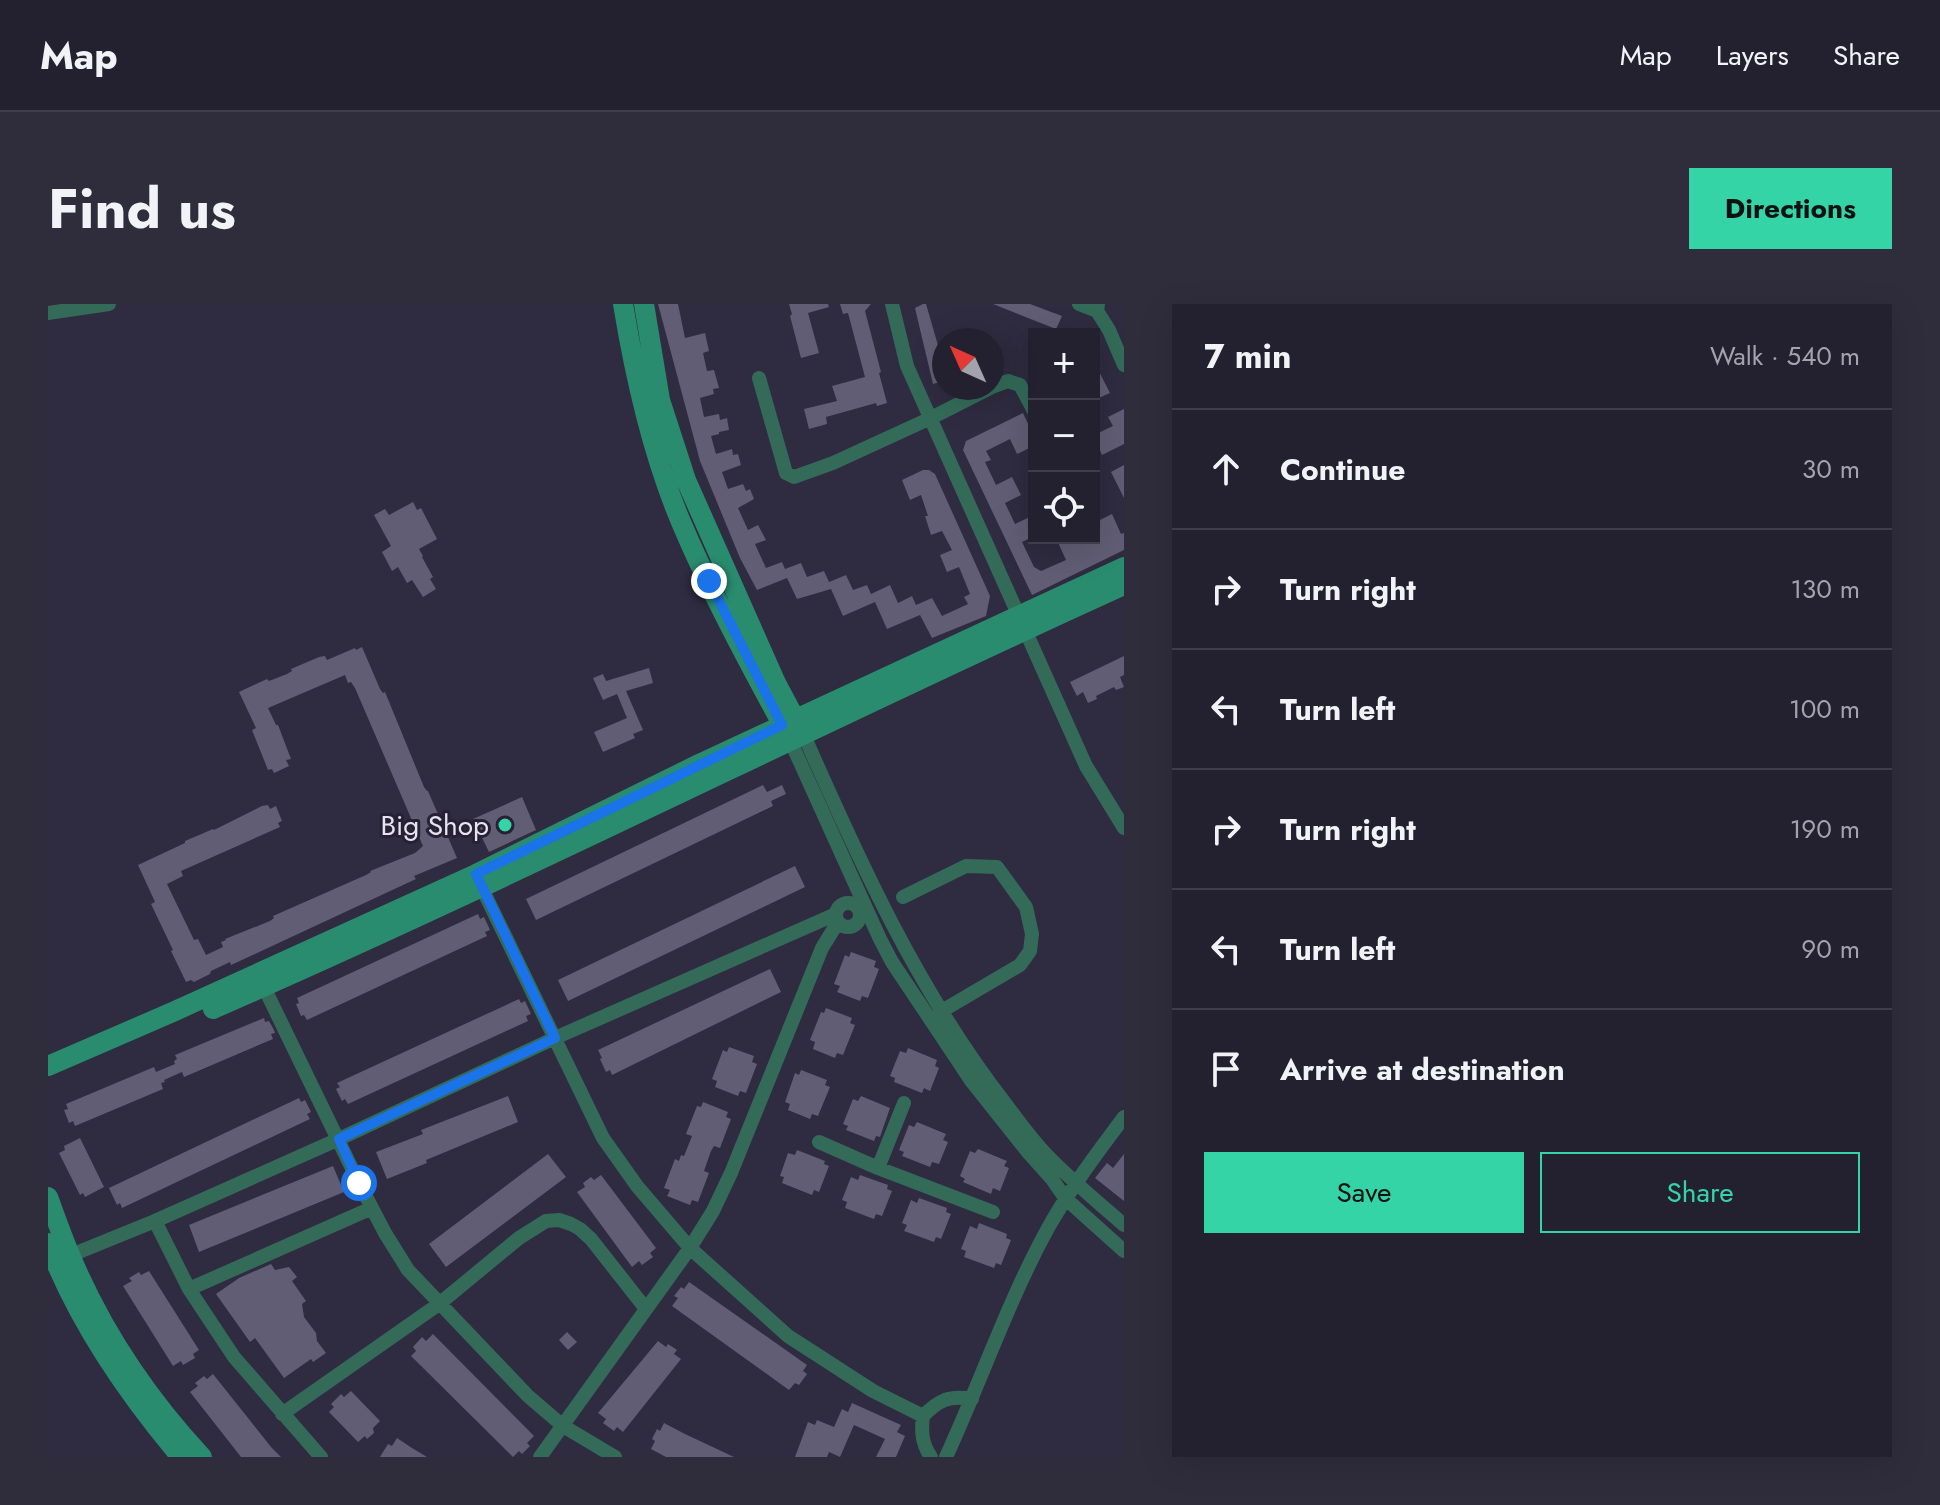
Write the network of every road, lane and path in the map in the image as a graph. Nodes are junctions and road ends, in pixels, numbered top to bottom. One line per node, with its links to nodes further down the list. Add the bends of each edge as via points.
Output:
1 (109, 304): 7 (street)
2 (623, 304): 17 (main road, via 645,409 680,521)
3 (644, 304): 17 (main road, via 660,400 686,480)
4 (892, 304): 13 (street, via 907,366)
5 (1079, 304): 6 (street)
6 (1097, 308): 8 (street)
7 (48, 313)
8 (1124, 365)
9 (759, 378): 13 (street, via 786,473 794,477)
10 (1004, 383): 12 (street, via 1020,385)
11 (967, 400): 13 (street)
12 (1028, 400)
13 (931, 418): 16 (street)
14 (1124, 567): 16 (main road)
15 (1124, 585): 16 (main road)
16 (1023, 622): 17 (main road); 18 (street, via 1086,766)
17 (793, 729): 19 (main road); 21 (street)
18 (1124, 828)
19 (478, 881): 23 (main road); 25 (street)
20 (903, 897): 24 (street, via 966,866 997,867 1026,907 1032,942 1026,959)
21 (869, 906): 22 (street, via 853,927 844,927); 24 (street); 35 (street, via 892,962 926,1015)
22 (837, 918): 25 (street, via 829,916); 40 (street, via 731,1173)
23 (261, 980): 26 (main road); 27 (main road); 30 (street)
24 (940, 1012): 33 (street, via 1041,1149)
25 (555, 1038): 30 (street); 40 (street, via 603,1138)
26 (48, 1066)
27 (48, 1080)
28 (904, 1103): 32 (street)
29 (1124, 1117): 33 (street)
30 (339, 1139): 36 (street); 38 (street)
31 (819, 1142): 32 (street)
32 (878, 1168): 37 (street)
33 (1075, 1182): 35 (street); 39 (street)
34 (48, 1197): 42 (main road)
35 (1065, 1198): 41 (street); 46 (street, via 1034,1255)
36 (372, 1208): 43 (street); 44 (street, via 408,1270)
37 (993, 1212)
38 (155, 1221): 42 (street); 43 (street)
39 (1124, 1225)
40 (690, 1248): 45 (street); 48 (street, via 788,1336)
41 (1124, 1251)
42 (58, 1253): 50 (main road, via 72,1296 105,1355); 51 (main road, via 146,1389)
43 (189, 1289): 47 (street, via 234,1357)
44 (439, 1304): 45 (street, via 519,1238 546,1221 559,1220 591,1239); 47 (street); 49 (street)
45 (646, 1309): 49 (street)
46 (972, 1399): 48 (street, via 942,1400); 56 (street)
47 (282, 1414): 52 (street)
48 (923, 1416): 55 (street, via 923,1442)
49 (563, 1426): 53 (street); 54 (street)
50 (181, 1457)
51 (202, 1457)
52 (321, 1457)
53 (540, 1457)
54 (615, 1457)
55 (931, 1457)
56 (946, 1457)

